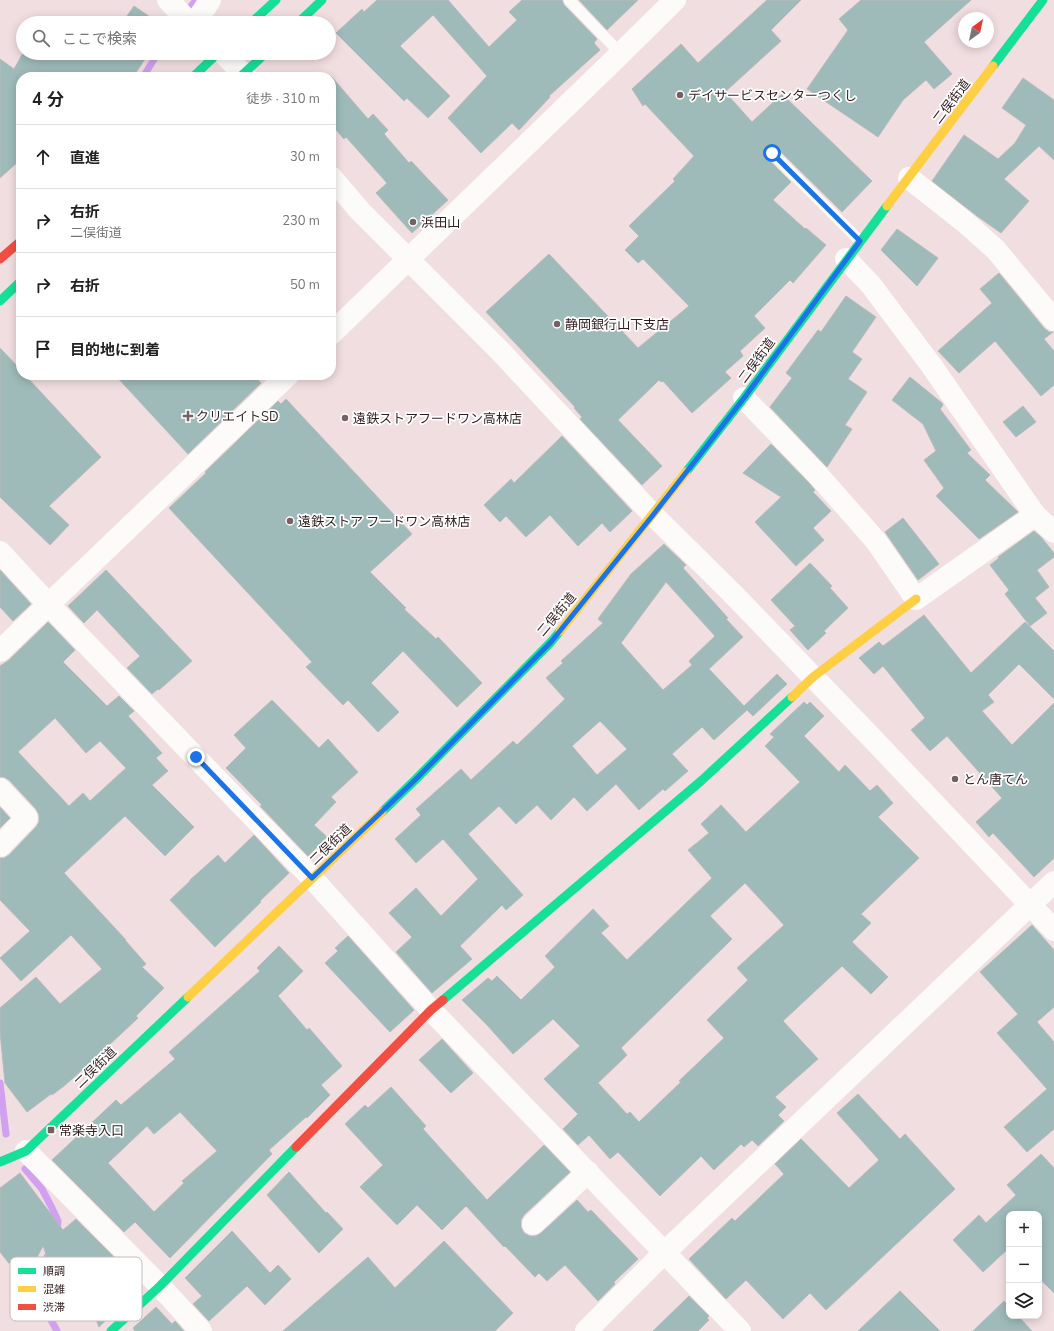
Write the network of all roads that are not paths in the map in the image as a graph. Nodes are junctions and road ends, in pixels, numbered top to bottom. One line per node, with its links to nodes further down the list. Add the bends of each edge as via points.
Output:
1 (210, 0): 7 (street)
2 (276, 0): 8 (main road)
3 (322, 0): 9 (main road)
4 (569, 0): 10 (lane)
5 (675, 0): 10 (street)
6 (1043, 0): 18 (main road, 二俣街道)
7 (184, 16)
8 (259, 16)
9 (305, 16)
10 (621, 54): 23 (street)
11 (211, 60): 14 (main road)
12 (229, 60): 15 (street)
13 (259, 60): 16 (main road)
14 (199, 72)
15 (240, 72)
16 (247, 72)
17 (772, 153): 20 (lane)
18 (910, 178): 20 (main road, 二俣街道); 27 (street, via 996,250)
19 (336, 183): 23 (street)
20 (860, 241): 24 (main road, 二俣街道)
21 (16, 245): 22 (main road)
22 (0, 259)
23 (408, 259): 28 (street); 31 (street, via 501,352)
24 (846, 259): 30 (main road, 二俣街道); 32 (street, via 871,285 931,365)
25 (16, 287): 26 (main road)
26 (0, 301)
27 (1054, 320)
28 (336, 329)
29 (283, 380): 36 (street)
30 (744, 398): 31 (main road, 二俣街道); 35 (street, via 818,475 876,541)
31 (653, 515): 38 (street); 41 (main road, 二俣街道, via 551,642 415,780)
32 (1035, 515): 33 (street); 35 (street)
33 (1054, 532)
34 (0, 552): 36 (street)
35 (916, 600): 38 (main road)
36 (49, 605): 37 (street); 41 (street)
37 (0, 651)
38 (813, 677): 43 (street); 45 (main road, via 701,781)
39 (0, 789): 40 (street, via 27,818)
40 (0, 846)
41 (312, 878): 45 (street); 46 (main road, 二俣街道)
42 (1054, 882): 43 (street)
43 (1029, 905): 44 (street); 50 (street)
44 (1054, 930)
45 (431, 1010): 48 (street); 53 (main road)
46 (26, 1150): 47 (main road, 二俣街道); 51 (street)
47 (1, 1158)
48 (588, 1172): 49 (street); 50 (street)
49 (533, 1224)
50 (665, 1252): 58 (street); 59 (street)
51 (131, 1257)
52 (142, 1268): 53 (street)
53 (160, 1286): 54 (main road); 57 (street)
54 (142, 1303)
55 (122, 1321): 56 (main road)
56 (111, 1331)
57 (201, 1331)
58 (586, 1331)
59 (740, 1331)

